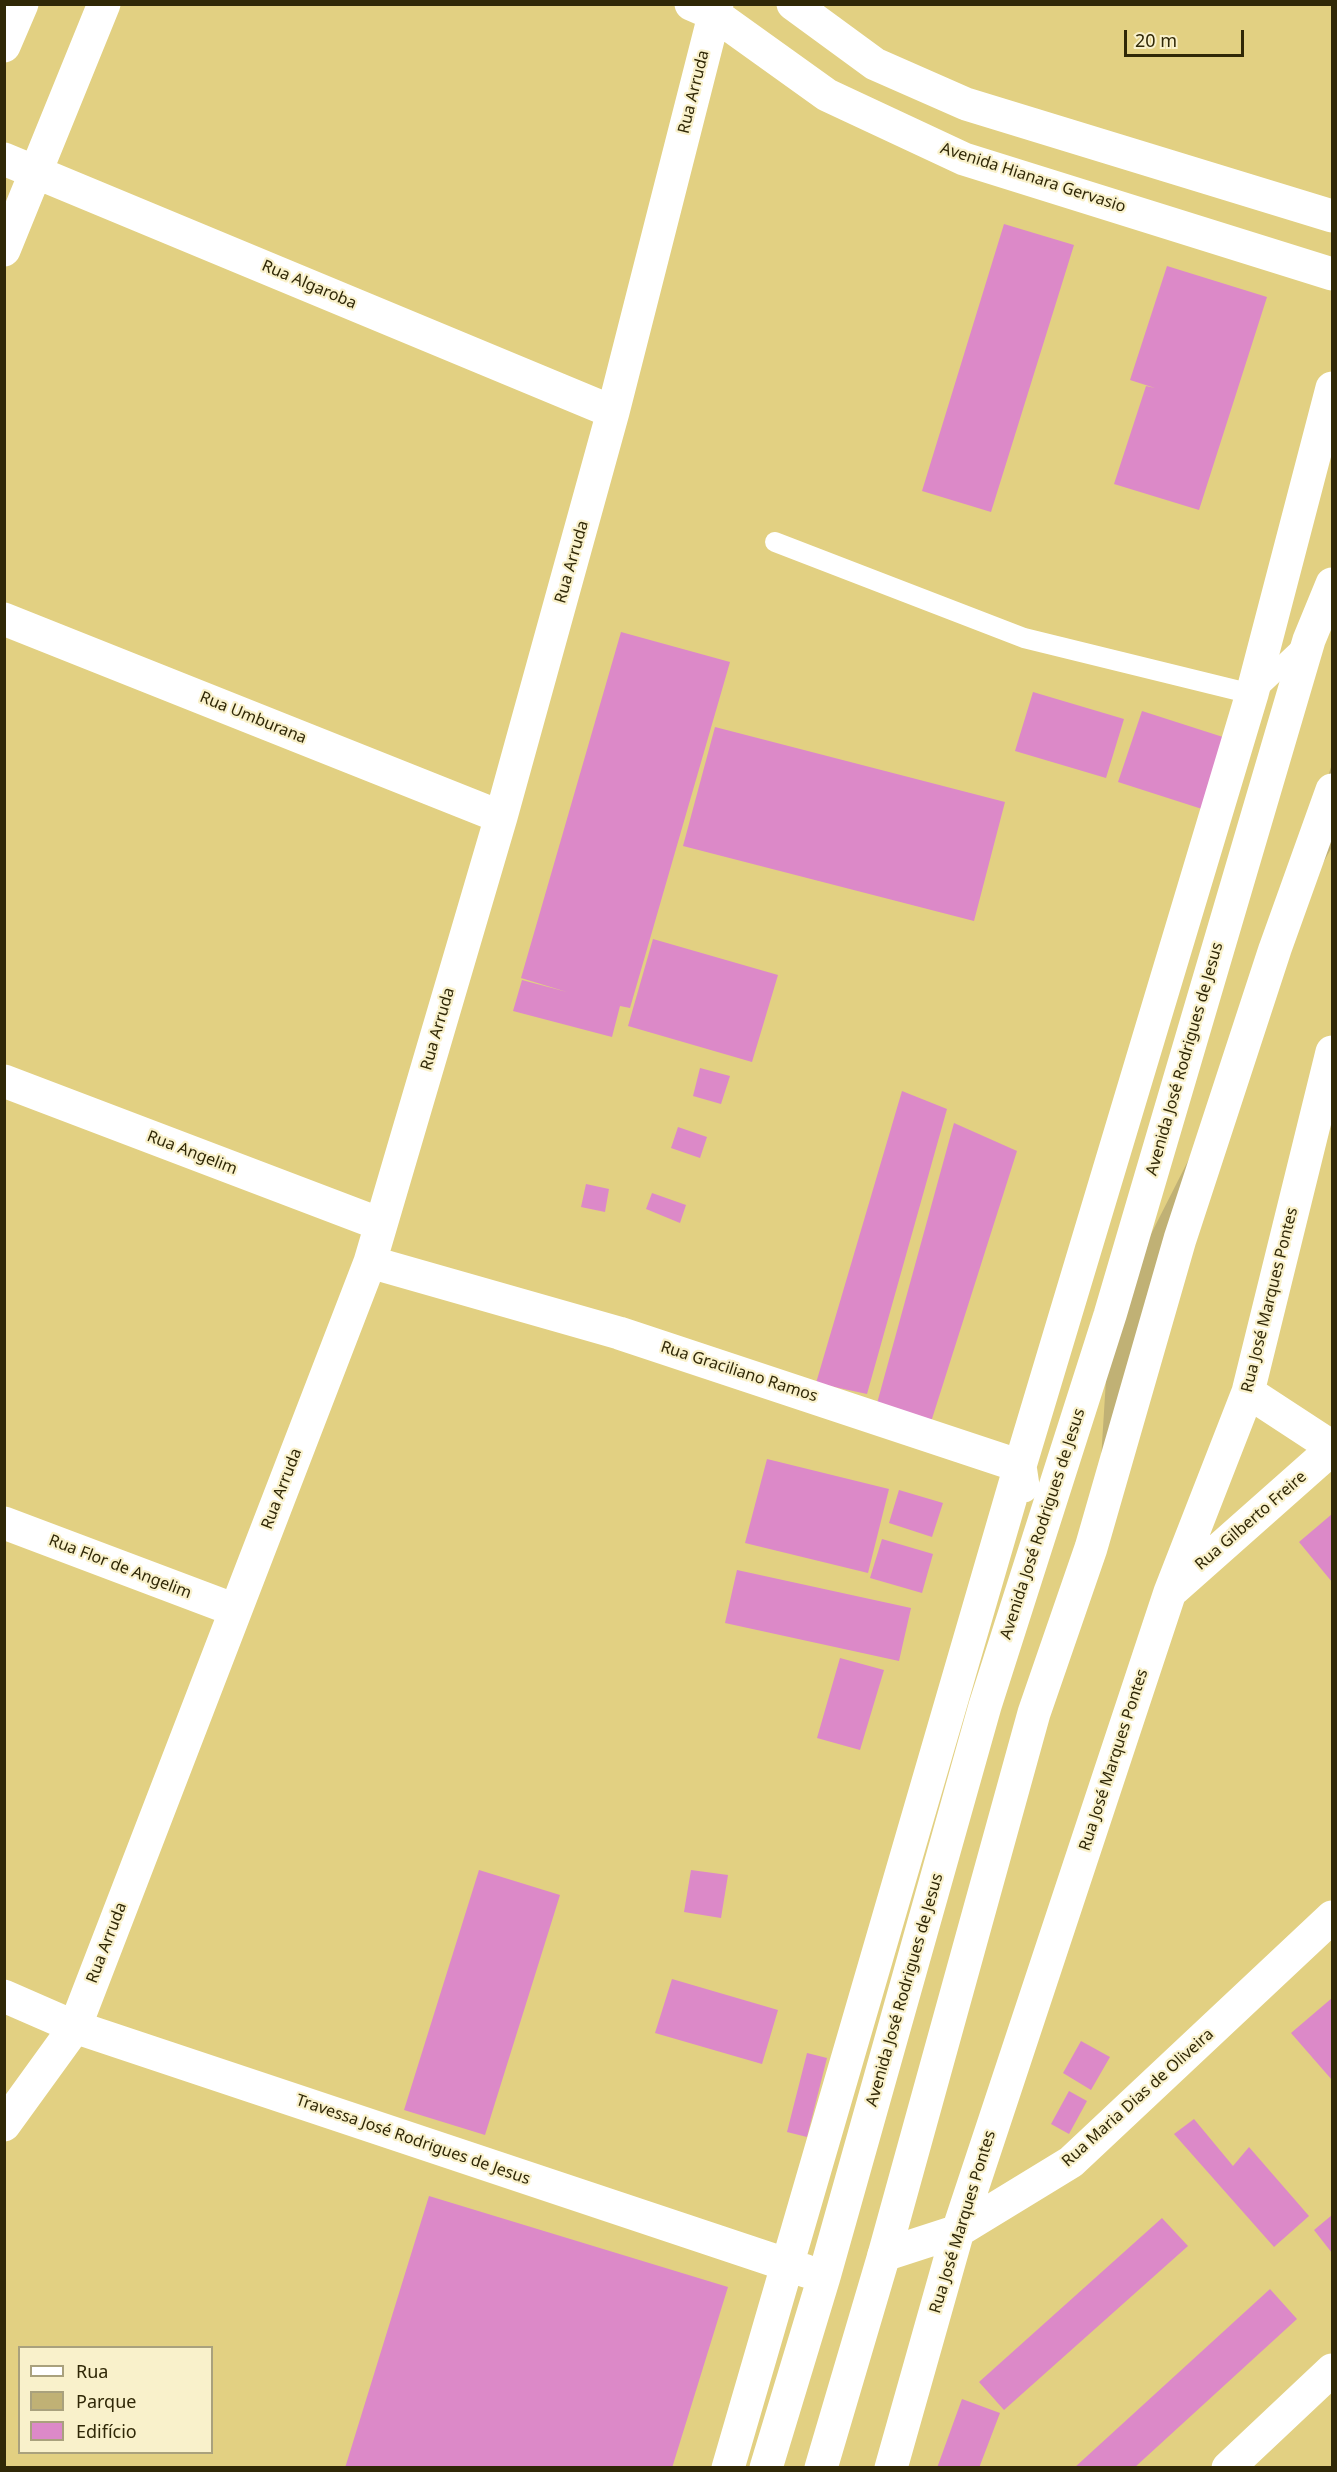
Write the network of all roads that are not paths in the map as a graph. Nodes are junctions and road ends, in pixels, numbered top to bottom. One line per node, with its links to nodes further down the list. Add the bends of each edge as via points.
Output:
1 (22, 4): 5 (street)
2 (104, 4): 7 (street)
3 (793, 4): 8 (street, via 875,64 966,104)
4 (707, 8): 10 (street, Avenida Hianara Gervasio, via 827,94 964,159); 12 (street, Rua Arruda)
5 (4, 46)
6 (4, 159): 7 (street, Rua Algaroba)
7 (38, 172): 9 (street); 12 (street, Rua Algaroba)
8 (1332, 216)
9 (4, 250)
10 (1332, 274)
11 (1332, 388): 17 (street)
12 (614, 412): 19 (street, Rua Arruda)
13 (775, 542): 17 (lane, via 1024,638)
14 (1332, 584): 16 (street, Avenida José Rodrigues de Jesus)
15 (4, 619): 19 (street, Rua Umburana)
16 (1309, 640): 17 (lane); 29 (street, Avenida José Rodrigues de Jesus, via 1110,1315)
17 (1252, 694): 27 (street)
18 (1331, 794): 20 (street); 37 (street, via 1275,949 1184,1228 1091,1548 1034,1713)
19 (501, 817): 23 (street, Rua Arruda)
20 (1332, 830)
21 (1332, 1052): 25 (street, Rua José Marques Pontes)
22 (4, 1081): 23 (street, Rua Angelim)
23 (380, 1224): 24 (street, Rua Arruda)
24 (369, 1262): 27 (street, Rua Graciliano Ramos, via 619,1333); 31 (street, Rua Arruda)
25 (1248, 1392): 26 (street); 30 (street, Rua José Marques Pontes)
26 (1332, 1448): 30 (street, Rua Gilberto Freire)
27 (1020, 1466): 29 (street); 38 (street)
28 (4, 1523): 31 (street, Rua Flor de Angelim)
29 (1034, 1553): 39 (street, Avenida José Rodrigues de Jesus, via 982,1718)
30 (1170, 1592): 36 (street, Rua José Marques Pontes)
31 (235, 1610): 34 (street, Rua Arruda)
32 (1332, 1917): 36 (street, Rua Maria Dias de Oliveira, via 1071,2162)
33 (4, 1996): 34 (street, Travessa José Rodrigues de Jesus)
34 (75, 2027): 35 (street, Rua Arruda); 38 (street, Travessa José Rodrigues de Jesus)
35 (4, 2126)
36 (958, 2231): 37 (street, Rua Maria Dias de Oliveira); 44 (street, Rua José Marques Pontes)
37 (885, 2254): 43 (street)
38 (786, 2265): 39 (street, Travessa José Rodrigues de Jesus); 41 (street)
39 (824, 2277): 42 (street, Avenida José Rodrigues de Jesus)
40 (1332, 2370): 45 (street)
41 (728, 2468)
42 (766, 2468)
43 (821, 2468)
44 (891, 2468)
45 (1228, 2468)

